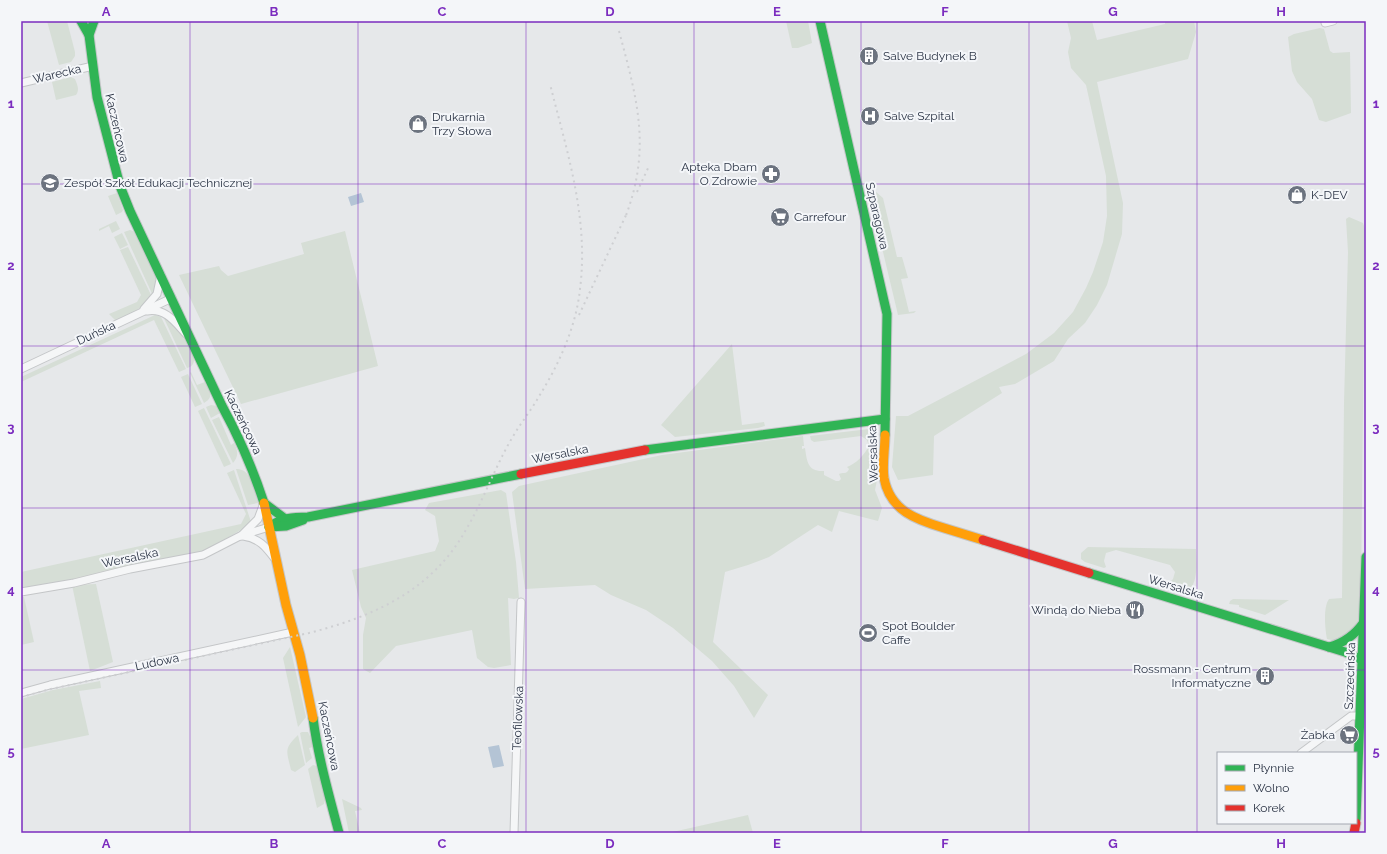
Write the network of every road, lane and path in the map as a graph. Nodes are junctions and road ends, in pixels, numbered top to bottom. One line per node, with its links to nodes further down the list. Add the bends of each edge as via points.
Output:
1 (81, 21): 6 (street, Kaczeńcowa)
2 (94, 21): 6 (street, Kaczeńcowa)
3 (820, 21): 14 (street, Szparagowa, via 887,314)
4 (1333, 21): 5 (street)
5 (1325, 23)
6 (89, 35): 7 (street, Kaczeńcowa)
7 (93, 66): 8 (street, Warecka); 9 (street, Kaczeńcowa, via 98,103 120,186)
8 (21, 83)
9 (161, 275): 10 (street, Kaczeńcowa); 11 (street, via 157,294)
10 (172, 298): 11 (street, Duńska); 12 (street, Kaczeńcowa)
11 (141, 312): 12 (street, via 152,310 164,313); 13 (street, Duńska)
12 (190, 338): 15 (street, Kaczeńcowa, via 243,446)
13 (21, 368)
14 (885, 420): 16 (street, Wersalska, via 653,448); 26 (street, Wersalska, via 886,486 897,506 913,518)
15 (264, 503): 17 (street); 18 (street, Kaczeńcowa); 19 (street, Wersalska, via 255,522)
16 (308, 517): 17 (street, Wersalska); 18 (street, Wersalska, via 286,526)
17 (284, 518): 18 (street, Wersalska)
18 (269, 527): 19 (street, Wersalska); 21 (street, Kaczeńcowa)
19 (240, 536): 21 (street, via 254,538 260,542); 22 (street, Wersalska, via 202,555)
20 (1366, 557): 24 (street, Szczecińska)
21 (276, 561): 25 (street, Kaczeńcowa)
22 (21, 592)
23 (521, 602): 33 (street, Teofilowska)
24 (1364, 622): 26 (street, via 1348,640); 27 (street, Szczecińska)
25 (293, 632): 28 (street, Ludowa, via 50,684); 32 (street, Kaczeńcowa, via 312,710 325,780)
26 (1329, 647): 27 (street, Wersalska)
27 (1364, 661): 29 (street, Szczecińska)
28 (21, 693)
29 (1360, 716): 30 (street, via 1351,716); 31 (street, Szczecińska)
30 (1302, 752)
31 (1357, 793)
32 (340, 833)
33 (514, 833)

